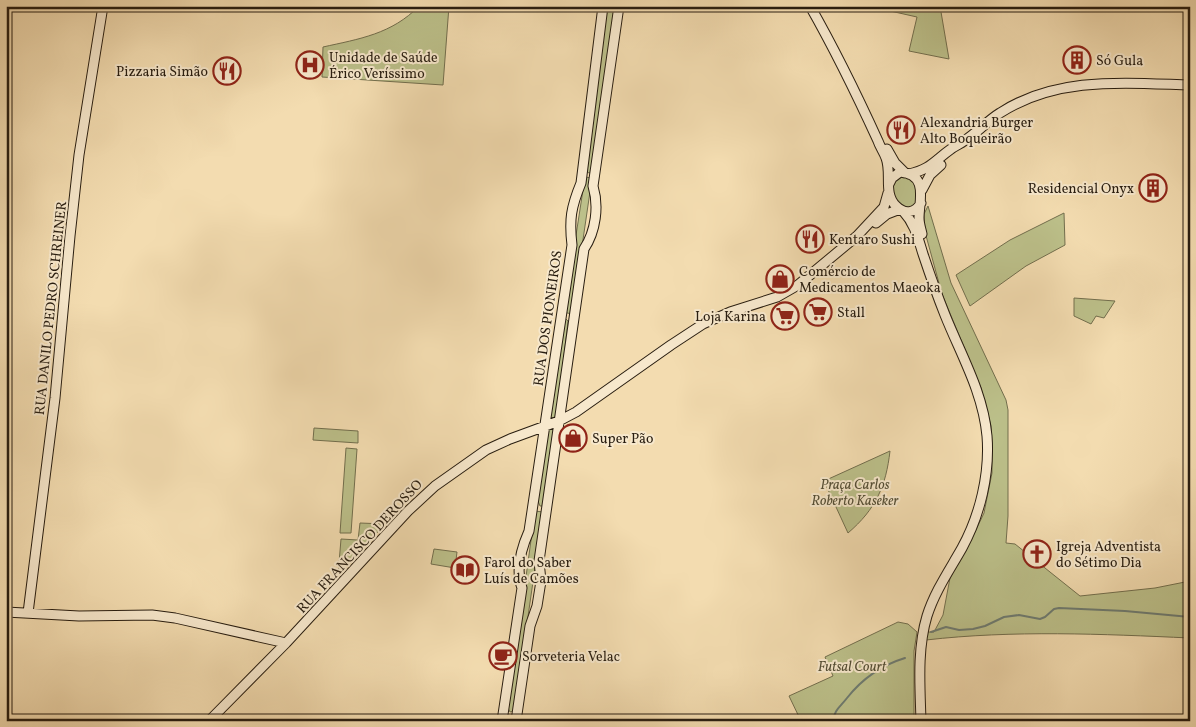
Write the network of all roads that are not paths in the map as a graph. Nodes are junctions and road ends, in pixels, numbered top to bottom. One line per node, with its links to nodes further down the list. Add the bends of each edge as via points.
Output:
1 (103, 6): 24 (main road, RUA DANILO PEDRO SCHREINER, via 79,155 55,398)
2 (603, 6): 8 (main road, RUA DOS PIONEIROS)
3 (620, 6): 9 (main road, RUA DOS PIONEIROS)
4 (810, 6): 6 (main road)
5 (1190, 85): 7 (main road, via 1088,84 1053,89 1007,109)
6 (870, 122): 10 (main road, via 895,163); 11 (main road, via 888,163)
7 (964, 141): 10 (main road, via 927,169); 12 (main road, via 930,175)
8 (582, 170): 9 (main road, via 587,174); 17 (main road, RUA DOS PIONEIROS, via 569,230 572,245)
9 (596, 171): 18 (main road, RUA DOS PIONEIROS, via 593,230 584,249)
10 (907, 174): 11 (main road, via 896,174); 12 (main road)
11 (889, 189): 14 (main road, via 892,201); 15 (main road, RUA FRANCISCO DEROSSO, via 884,207)
12 (922, 190): 13 (main road)
13 (921, 203): 14 (main road, via 914,211); 16 (main road, via 919,223)
14 (902, 210): 15 (main road, RUA FRANCISCO DEROSSO, via 885,216); 16 (main road, via 913,224)
15 (857, 236): 19 (main road, RUA FRANCISCO DEROSSO, via 792,290 703,324)
16 (932, 278): 31 (main road, via 978,392 986,430 987,461 984,488 973,525 937,592 925,624 921,655)
17 (561, 318): 18 (main road, via 569,316); 20 (main road, RUA DOS PIONEIROS)
18 (574, 322): 19 (main road, RUA DOS PIONEIROS)
19 (559, 421): 20 (main road, RUA FRANCISCO DEROSSO); 22 (main road, RUA DOS PIONEIROS)
20 (545, 426): 21 (main road, RUA DOS PIONEIROS); 25 (main road, RUA FRANCISCO DEROSSO, via 486,450 435,486)
21 (534, 504): 22 (main road, via 541,509); 26 (main road, RUA DOS PIONEIROS, via 530,531 522,547 519,564 518,580 522,588)
22 (547, 507): 27 (main road, RUA DOS PIONEIROS, via 539,561 539,596 530,626)
23 (6, 612): 24 (main road)
24 (28, 613): 25 (main road, via 152,615)
25 (286, 643): 28 (main road, RUA FRANCISCO DEROSSO)
26 (504, 708): 27 (main road, via 510,714); 29 (main road, RUA DOS PIONEIROS)
27 (518, 710): 30 (main road, RUA DOS PIONEIROS)
28 (209, 721)
29 (502, 721)
30 (516, 721)
31 (921, 721)

